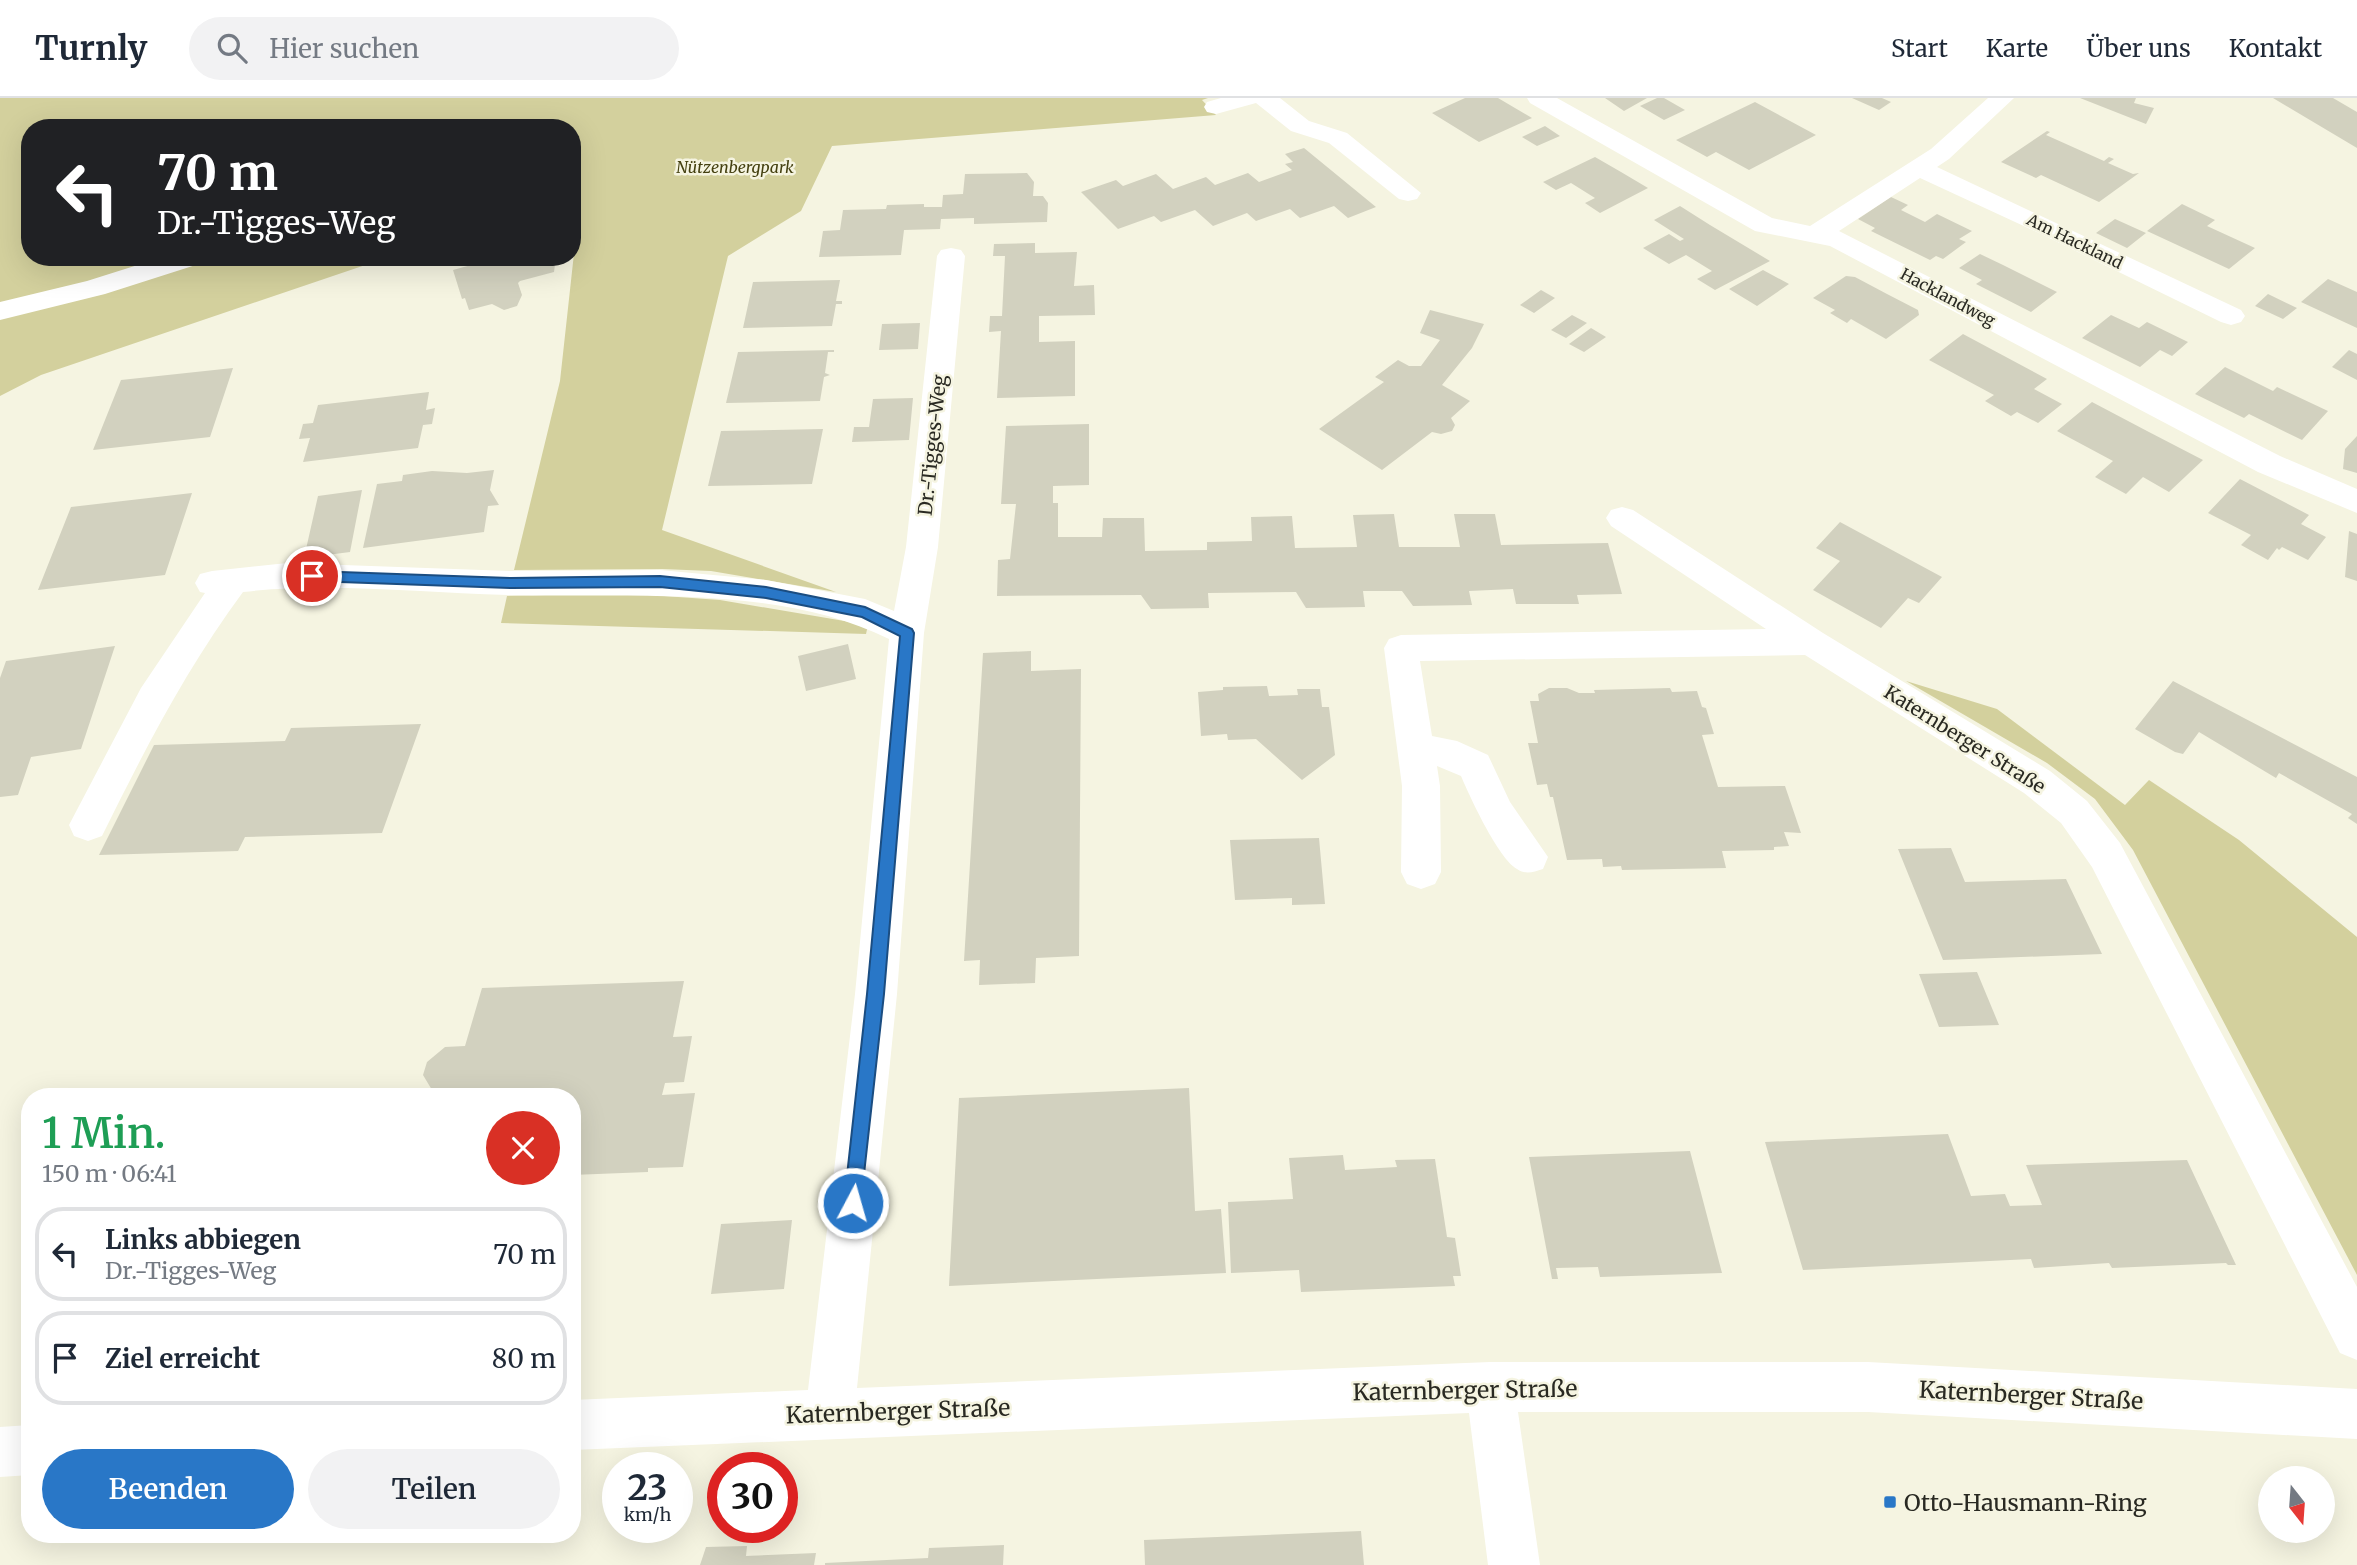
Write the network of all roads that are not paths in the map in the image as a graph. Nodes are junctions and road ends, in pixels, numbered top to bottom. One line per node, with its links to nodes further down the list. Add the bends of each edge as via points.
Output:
1 (1248, 98): 5 (street)
2 (1265, 98): 7 (street, via 1300,126 1338,138)
3 (1539, 98): 8 (street, Hacklandweg, via 1764,225)
4 (2002, 98): 6 (street)
5 (1216, 107)
6 (1918, 168): 8 (street); 12 (street, Am Hackland)
7 (1408, 193)
8 (1816, 234): 13 (street, Hacklandweg, via 1838,239 2269,464)
9 (951, 256): 15 (street, Dr.-Tigges-Weg, via 922,547)
10 (164, 266): 11 (street)
11 (0, 311)
12 (2231, 316)
13 (2357, 502)
14 (1622, 518): 16 (street, Katernberger Straße)
15 (907, 633): 18 (street, via 865,612 766,592 660,582 511,583 287,575 223,582 125,748); 23 (street, Dr.-Tigges-Weg, via 876,994)
16 (1811, 642): 17 (street, via 1401,648); 21 (street, Katernberger Straße, via 2037,782 2074,812 2106,855)
17 (1416, 750): 19 (street, via 1444,752 1475,766 1496,812); 20 (street, via 1421,786)
18 (88, 825)
19 (1530, 857)
20 (1421, 872)
21 (2357, 1336)
22 (1490, 1387): 23 (street, Katernberger Straße); 24 (street, Katernberger Straße, via 1868,1387); 28 (street)
23 (830, 1413): 25 (street, Katernberger Straße)
24 (2357, 1414)
25 (581, 1425)
26 (21, 1451): 27 (street)
27 (0, 1452)
28 (1514, 1565)

